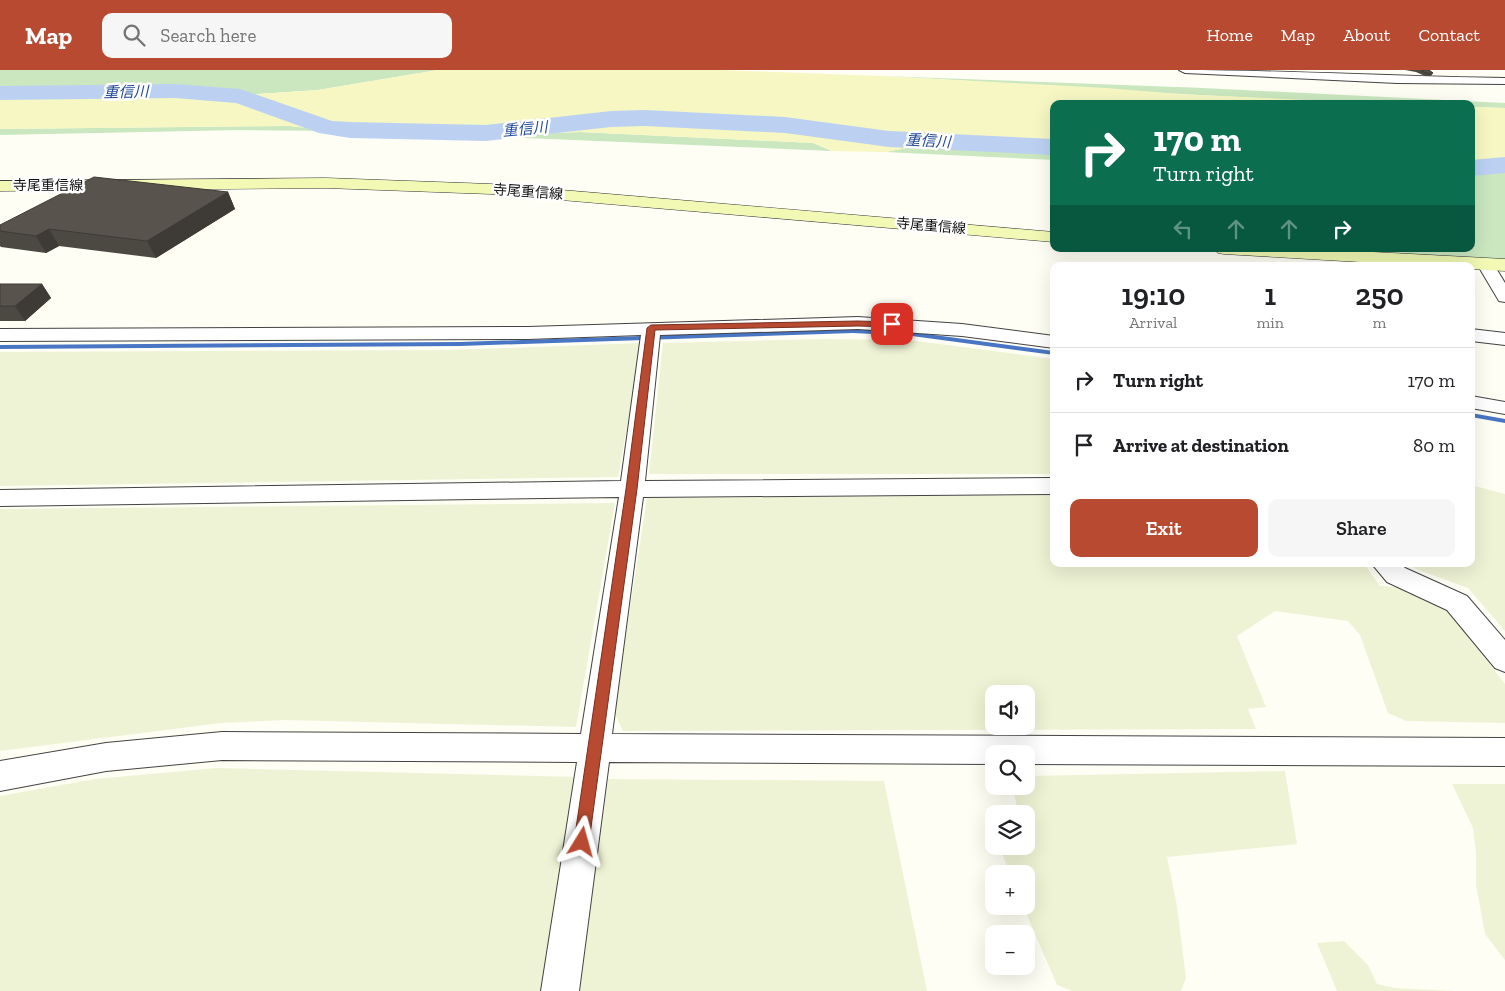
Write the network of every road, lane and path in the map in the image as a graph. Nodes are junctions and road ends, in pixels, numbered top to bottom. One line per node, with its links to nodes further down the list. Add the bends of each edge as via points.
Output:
1 (1185, 70): 2 (street)
2 (1222, 71): 3 (street, via 1397,80)
3 (1505, 81)
4 (86, 185): 5 (main road, 寺尾重信線); 6 (street); 7 (main road, 寺尾重信線, via 326,183 491,189)
5 (0, 186)
6 (60, 202)
7 (1050, 237)
8 (1276, 252): 9 (main road)
9 (1450, 262)
10 (1475, 263): 11 (main road)
11 (1485, 264): 12 (main road); 13 (street)
12 (1505, 265)
13 (1505, 296)
14 (651, 328): 15 (street, via 518,333); 18 (street, via 858,323 962,330); 22 (street)
15 (0, 334)
16 (1475, 335): 17 (street)
17 (1505, 339)
18 (1050, 341)
19 (1475, 403): 20 (street)
20 (1505, 408)
21 (1050, 486): 22 (street)
22 (632, 489): 23 (street); 26 (street)
23 (0, 498)
24 (1388, 567): 25 (street, via 1396,575 1457,603)
25 (1505, 660)
26 (595, 748): 27 (street); 28 (street, via 222,746 106,757); 29 (street)
27 (1505, 752)
28 (0, 776)
29 (560, 991)

